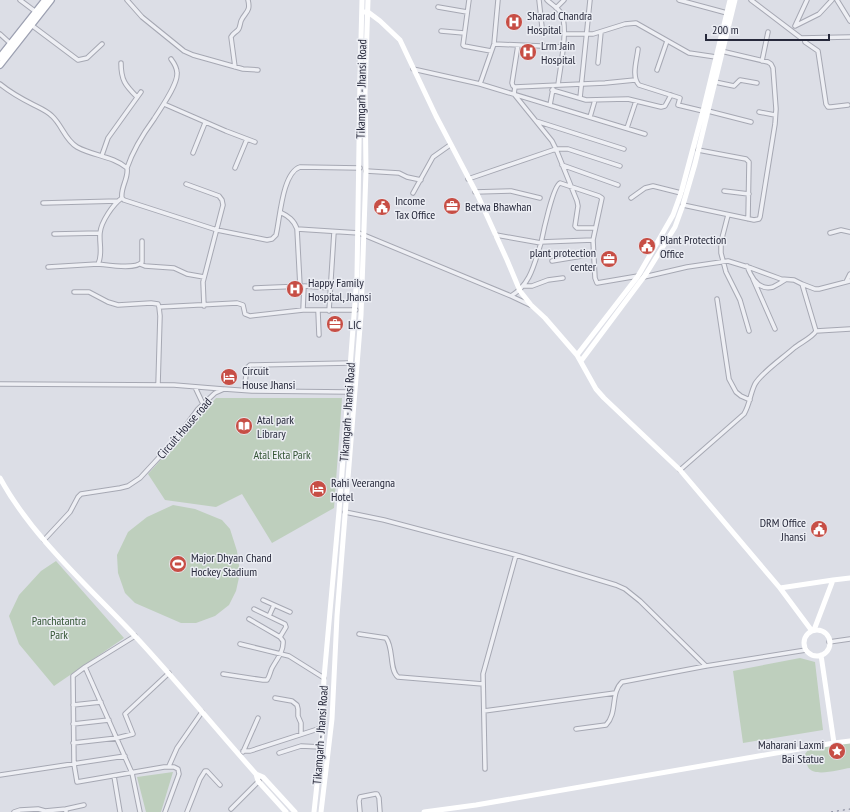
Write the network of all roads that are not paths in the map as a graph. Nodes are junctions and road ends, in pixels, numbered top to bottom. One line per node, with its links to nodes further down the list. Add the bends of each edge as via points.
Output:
1 (20, 0): 23 (street)
2 (45, 0): 23 (main road)
3 (51, 0): 28 (main road)
4 (127, 0): 56 (street, via 142,17 184,51)
5 (248, 0): 56 (street, via 248,12 231,37)
6 (362, 0): 24 (street)
7 (368, 0): 24 (street)
8 (469, 0): 25 (street)
9 (498, 0): 43 (street)
10 (539, 0): 29 (street)
11 (547, 0): 22 (street)
12 (564, 0): 22 (street)
13 (590, 0): 37 (street)
14 (679, 0): 26 (street)
15 (730, 0): 26 (street)
16 (735, 0): 48 (street)
17 (751, 0): 30 (street)
18 (807, 0): 30 (street)
19 (832, 0): 30 (street, via 819,14)
20 (837, 0): 27 (street)
21 (438, 7): 25 (street)
22 (556, 8): 36 (street, via 561,12)
23 (36, 12): 28 (main road)
24 (365, 12): 58 (street, via 400,40); 60 (street, Tikamgarh - Jhansi Road); 61 (street, Tikamgarh - Jhansi Road)
25 (467, 12): 34 (street)
26 (727, 13): 48 (street)
27 (850, 21)
28 (30, 24): 41 (main road); 42 (street, via 78,60 87,58); 55 (main road)
29 (542, 27)
30 (794, 28): 39 (street, via 798,36)
31 (441, 31): 34 (street)
32 (601, 32): 37 (street); 40 (street, via 636,23); 54 (street)
33 (768, 32): 52 (street)
34 (464, 33): 47 (street, via 464,46)
35 (0, 34): 41 (street)
36 (564, 34): 37 (street); 45 (street)
37 (586, 35): 67 (street)
38 (850, 37): 39 (street)
39 (804, 38): 80 (street, via 806,43 818,51 826,104 831,107)
40 (666, 41): 50 (street, via 689,53); 59 (street)
41 (11, 44): 49 (main road)
42 (102, 44)
43 (494, 44): 44 (street); 47 (street)
44 (518, 45): 45 (street); 69 (street, via 512,83)
45 (563, 47): 68 (street)
46 (638, 49): 62 (street, via 634,75)
47 (491, 51): 66 (street)
48 (720, 51): 50 (street); 52 (street); 63 (street)
49 (0, 57)
50 (716, 57): 81 (street)
51 (171, 59): 78 (street, via 178,73)
52 (762, 61): 83 (street, via 771,64 773,68)
53 (121, 63): 74 (street, via 123,82)
54 (598, 64)
55 (0, 65)
56 (235, 67): 57 (street)
57 (258, 70)
58 (413, 70): 66 (street); 93 (street)
59 (657, 70)
60 (360, 72): 61 (street); 100 (street, Tikamgarh - Jhansi Road)
61 (366, 72): 99 (street, Tikamgarh - Jhansi Road)
62 (636, 80): 67 (street); 73 (street, via 639,85)
63 (715, 82): 64 (street, via 733,86 740,80); 81 (street)
64 (757, 83)
65 (0, 84): 98 (street, via 52,115 76,147)
66 (480, 84): 72 (street)
67 (581, 84): 68 (street); 75 (street)
68 (555, 85): 69 (street); 70 (street)
69 (515, 87): 72 (street)
70 (552, 90): 75 (street); 79 (street)
71 (141, 92): 74 (street)
72 (514, 94): 79 (street); 86 (street)
73 (670, 95): 77 (street, via 664,107); 81 (street, via 680,98 678,105)
74 (137, 97): 98 (street, via 108,138)
75 (580, 98): 76 (street)
76 (595, 100): 77 (street); 84 (street)
77 (636, 101): 89 (street)
78 (164, 104): 88 (street); 105 (street, via 131,156)
79 (550, 105): 84 (street)
80 (848, 105)
81 (705, 111): 85 (street); 87 (street)
82 (759, 112): 83 (street)
83 (775, 115): 127 (street, via 760,217 757,220)
84 (590, 117): 89 (street)
85 (703, 120): 96 (street); 101 (street)
86 (535, 121): 94 (street); 95 (street)
87 (751, 122)
88 (205, 123): 91 (street); 97 (street)
89 (627, 128): 90 (street)
90 (645, 134)
91 (246, 139): 92 (street); 106 (street)
92 (255, 142)
93 (450, 144): 109 (street); 110 (street, via 433,157)
94 (624, 148)
95 (556, 149): 103 (street); 104 (street, via 568,149); 109 (street)
96 (698, 150): 102 (street); 118 (street, via 748,160)
97 (193, 153)
98 (102, 155): 105 (street, via 122,163)
99 (366, 156): 100 (street); 108 (street, Tikamgarh - Jhansi Road)
100 (360, 157): 107 (street, Tikamgarh - Jhansi Road)
101 (688, 162): 102 (street); 117 (street)
102 (695, 164): 124 (street)
103 (562, 165): 112 (street); 113 (street)
104 (620, 166)
105 (127, 168): 119 (street)
106 (235, 168)
107 (360, 168): 125 (street, via 296,168 290,176); 136 (street, Tikamgarh - Jhansi Road)
108 (366, 171): 110 (street, via 399,173); 136 (street, Tikamgarh - Jhansi Road)
109 (468, 179): 115 (street)
110 (420, 180): 116 (street)
111 (186, 184): 130 (street, via 219,196 222,200 222,213)
112 (618, 185)
113 (571, 187): 128 (street, via 578,206 575,226); 128 (street, via 601,197); 140 (street, via 560,183 557,186)
114 (724, 191): 118 (street)
115 (475, 192): 120 (street, via 503,191); 137 (street)
116 (413, 193)
117 (681, 193): 121 (street, via 652,186); 150 (street, via 669,224)
118 (749, 194): 127 (street)
119 (122, 198): 122 (street); 130 (street, via 127,202)
120 (540, 198)
121 (631, 198)
122 (118, 201): 123 (street); 134 (street, via 102,225)
123 (43, 203)
124 (683, 205): 126 (street); 150 (street, via 675,226 653,264)
125 (280, 212): 129 (street, via 293,221); 130 (street, via 276,235 272,239)
126 (728, 214): 127 (street); 143 (street, via 720,247)
127 (748, 219)
128 (595, 228): 138 (street)
129 (297, 229): 131 (street); 156 (street)
130 (216, 230): 149 (street)
131 (334, 232): 136 (street); 158 (street)
132 (830, 232): 133 (street)
133 (850, 232)
134 (100, 233): 135 (street); 144 (street)
135 (54, 234)
136 (361, 234): 161 (street); 167 (street, Tikamgarh - Jhansi Road)
137 (496, 235): 140 (street); 159 (street)
138 (593, 240): 140 (street); 141 (street)
139 (142, 241): 145 (street)
140 (541, 243): 159 (street, via 530,275)
141 (594, 254): 142 (street); 150 (street, via 597,283)
142 (552, 261)
143 (723, 261): 146 (street); 150 (street); 172 (street, via 740,300)
144 (98, 264): 145 (street); 147 (street)
145 (140, 264): 149 (street, via 174,268 187,274)
146 (746, 266): 152 (street); 153 (street)
147 (48, 267)
148 (850, 274): 154 (street)
149 (204, 277): 165 (street)
150 (640, 277): 175 (street); 176 (street)
151 (563, 278): 159 (street)
152 (753, 279): 153 (street, via 758,284 768,287); 170 (street)
153 (786, 280): 155 (street)
154 (848, 281): 155 (street, via 819,289)
155 (802, 284): 173 (street)
156 (302, 286): 157 (street); 158 (street); 166 (street)
157 (255, 288)
158 (330, 288): 169 (street)
159 (522, 288): 161 (street); 163 (street)
160 (74, 292): 164 (street, via 89,292 118,305 155,303)
161 (511, 296): 163 (street)
162 (717, 299): 185 (street, via 729,379 736,392)
163 (531, 305): 175 (street)
164 (159, 306): 165 (street); 179 (street)
165 (204, 306): 166 (street, via 241,304 245,314 250,316)
166 (303, 310): 168 (street)
167 (358, 310): 169 (street); 177 (street, Tikamgarh - Jhansi Road); 184 (street, Tikamgarh - Jhansi Road)
168 (318, 311): 169 (street); 174 (street)
169 (330, 311)
170 (775, 329)
171 (850, 329): 173 (street)
172 (749, 331)
173 (816, 331): 185 (street, via 759,378)
174 (319, 335)
175 (577, 355): 176 (street)
176 (580, 361): 187 (street, via 604,398)
177 (350, 363): 182 (street, via 250,365 247,368); 183 (street, Tikamgarh - Jhansi Road)
178 (0, 384): 179 (street)
179 (158, 385): 180 (street)
180 (195, 387): 181 (street); 186 (street)
181 (224, 389): 182 (street, Circuit House road); 186 (street, Circuit House road)
182 (244, 390): 183 (street, Circuit House road)
183 (348, 392): 184 (street, Circuit House road); 191 (street, Tikamgarh - Jhansi Road)
184 (355, 392): 189 (street, Tikamgarh - Jhansi Road)
185 (750, 400): 187 (street, via 744,414)
186 (203, 404): 190 (street, Circuit House road, via 176,439 140,478 128,486 81,494 65,518)
187 (680, 470): 196 (street)
188 (0, 478): 190 (street, via 12,499)
189 (345, 512): 192 (street, Tikamgarh - Jhansi Road); 193 (street)
190 (44, 540): 205 (street)
191 (336, 549): 192 (street); 217 (street, Tikamgarh - Jhansi Road)
192 (343, 549): 260 (street, Tikamgarh - Jhansi Road, via 332,718)
193 (516, 555): 213 (street, via 584,574 625,589); 218 (street, via 489,652)
194 (850, 578): 195 (street)
195 (833, 580): 196 (street); 203 (street)
196 (780, 588): 203 (street)
197 (264, 600): 198 (street)
198 (274, 605): 200 (street); 201 (street)
199 (254, 609): 201 (street)
200 (290, 612)
201 (269, 616): 206 (street, via 285,624 286,627)
202 (250, 619): 206 (street)
203 (813, 631): 208 (street, via 823,632); 210 (street, via 805,637)
204 (359, 634): 218 (street, via 386,638 394,672 398,677)
205 (134, 636): 214 (street); 215 (street)
206 (280, 637): 211 (street, via 284,643)
207 (850, 639): 208 (street)
208 (829, 642): 212 (street, via 828,650)
209 (240, 644): 211 (street)
210 (806, 650): 212 (street, via 813,655); 213 (street)
211 (281, 653): 216 (street, via 272,667 268,680); 217 (street, via 295,658)
212 (821, 655): 234 (street)
213 (706, 666): 219 (street, via 622,682)
214 (85, 667): 221 (street); 222 (street, via 73,676)
215 (169, 674): 223 (street); 231 (street, via 125,714 133,734)
216 (223, 674)
217 (324, 678): 228 (street, Tikamgarh - Jhansi Road)
218 (483, 684): 224 (street)
219 (615, 693): 224 (street); 229 (street, via 612,714 606,725)
220 (275, 698): 230 (street, via 297,704)
221 (101, 702): 222 (street); 226 (street)
222 (73, 705): 227 (street)
223 (202, 712): 236 (street); 240 (street, via 177,748)
224 (484, 712): 241 (street)
225 (258, 718): 236 (street)
226 (109, 720): 227 (street); 231 (street)
227 (73, 724): 233 (street)
228 (321, 728): 230 (street); 235 (street, Tikamgarh - Jhansi Road)
229 (576, 729)
230 (301, 734): 236 (street)
231 (117, 738): 233 (street); 238 (street)
232 (850, 741): 234 (street)
233 (73, 743): 239 (street)
234 (834, 744): 263 (street)
235 (321, 747): 237 (street, via 301,746); 259 (street, Tikamgarh - Jhansi Road)
236 (241, 753): 243 (street)
237 (279, 753)
238 (125, 756): 239 (street); 242 (street)
239 (74, 764): 244 (street); 245 (street, via 77,782)
240 (169, 766): 242 (street); 256 (street, via 178,769 179,774)
241 (485, 769)
242 (132, 773): 245 (street); 255 (street)
243 (256, 774): 246 (street); 247 (street)
244 (0, 775)
245 (114, 776): 254 (street)
246 (263, 777): 247 (street); 258 (street)
247 (258, 781): 250 (street); 252 (street)
248 (220, 785): 257 (street, via 205,771)
249 (84, 806): 251 (street)
250 (231, 809)
251 (66, 810): 253 (street, via 38,809)
252 (284, 811)
253 (14, 812)
254 (120, 812)
255 (140, 812)
256 (165, 812)
257 (186, 812)
258 (295, 812)
259 (314, 812)
260 (321, 812)
261 (360, 812): 262 (street, via 360,797 375,794 379,798)
262 (380, 812)
263 (424, 812)

